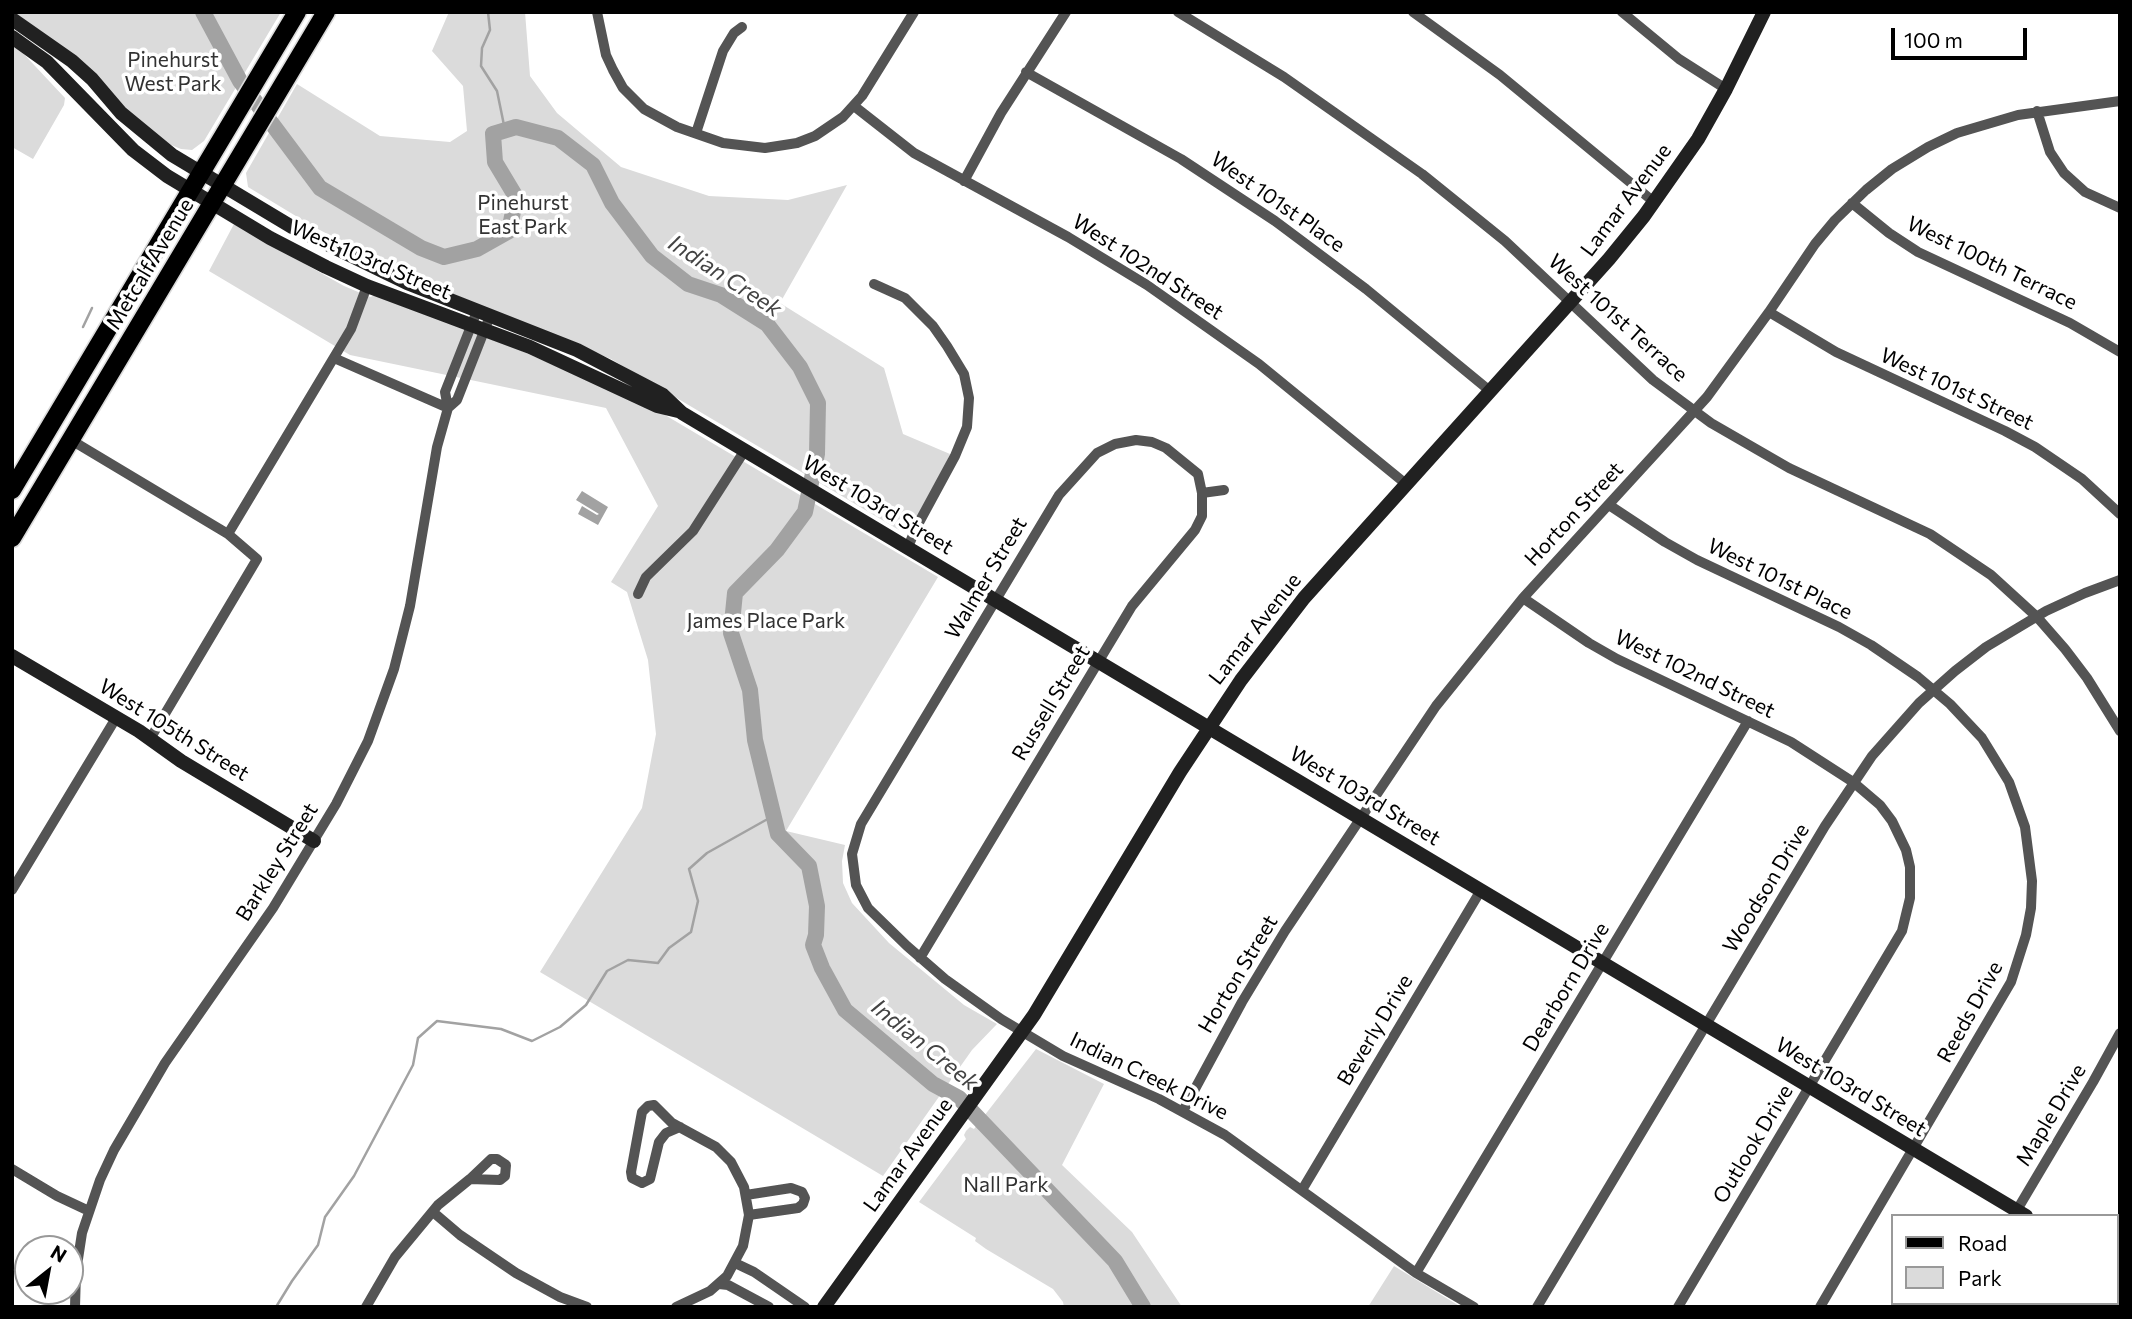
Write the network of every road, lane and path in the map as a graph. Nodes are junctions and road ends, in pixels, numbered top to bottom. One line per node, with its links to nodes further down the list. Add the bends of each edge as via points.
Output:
1 (297, 12): 20 (main road, Metcalf Avenue)
2 (326, 12): 22 (main road, Metcalf Avenue)
3 (597, 12): 19 (street, via 606,55 623,88 653,114)
4 (914, 12): 17 (street)
5 (1066, 12): 14 (street)
6 (1178, 12): 30 (street, West 101st Terrace, via 1383,145 1505,241)
7 (1413, 12): 24 (street, via 1500,75)
8 (1622, 12): 15 (street, via 1679,59)
9 (1764, 12): 15 (main road, Lamar Avenue)
10 (12, 19): 13 (main road, West 103rd Street)
11 (742, 27): 19 (street, via 723,51)
12 (12, 37): 13 (main road, West 103rd Street)
13 (31, 40): 20 (main road, West 103rd Street, via 82,70 142,132); 23 (main road, West 103rd Street, via 133,150)
14 (1026, 72): 21 (street); 35 (street, West 101st Place, via 1181,159 1275,221 1376,296)
15 (1726, 89): 24 (main road, Lamar Avenue)
16 (2120, 101): 18 (street, Horton Street)
17 (854, 106): 19 (street, via 815,136 783,146 740,146); 21 (street, West 102nd Street, via 914,153)
18 (2037, 111): 26 (street, Horton Street, via 1990,122 1928,147 1892,169); 27 (street, via 2046,144 2064,173 2085,192)
19 (696, 133)
20 (202, 173): 22 (main road, West 103rd Street); 23 (main road, Metcalf Avenue)
21 (964, 181): 40 (street, West 102nd Street, via 1147,285 1309,403)
22 (224, 186): 25 (main road, Metcalf Avenue); 32 (main road, West 103rd Street, via 292,227)
23 (191, 191): 25 (main road, West 103rd Street); 41 (main road, Metcalf Avenue)
24 (1654, 202): 30 (main road, Lamar Avenue)
25 (213, 203): 29 (main road, West 103rd Street, via 297,253); 38 (main road, Metcalf Avenue)
26 (1852, 203): 31 (street, Horton Street, via 1815,244); 33 (street, West 100th Terrace, via 1919,252 2070,323)
27 (2120, 208)
28 (874, 284): 48 (street, via 905,298 933,326 964,374 969,398 964,436)
29 (368, 286): 32 (main road, West 103rd Street); 34 (street)
30 (1570, 302): 35 (main road, Lamar Avenue); 37 (street, West 101st Terrace, via 1653,380)
31 (1769, 312): 37 (street, Horton Street); 45 (street, West 101st Street, via 1846,358 2035,447 2082,479)
32 (481, 320): 36 (street, Barkley Street, via 445,392); 39 (main road, West 103rd Street, via 577,350 614,368)
33 (2120, 352)
34 (334, 358): 36 (street); 46 (street)
35 (1490, 391): 40 (main road, Lamar Avenue)
36 (448, 408): 64 (street, Barkley Street, via 394,669 368,741)
37 (1694, 411): 44 (street, Horton Street); 53 (street, West 101st Terrace, via 1743,443 1930,534 1991,575)
38 (71, 440): 46 (street); 47 (main road, Metcalf Avenue)
39 (745, 450): 48 (main road, West 103rd Street); 50 (street, via 693,531 646,578)
40 (1406, 484): 59 (main road, Lamar Avenue, via 1304,598)
41 (12, 490)
42 (1224, 490): 43 (street)
43 (1202, 493): 52 (street, Walmer Street, via 1198,474 1152,442 1115,444 1097,453 1059,495); 55 (street, Russell Street, via 1202,516 1191,537 1132,606)
44 (1609, 505): 51 (street, Horton Street); 56 (street, West 101st Place, via 1697,560 1871,645)
45 (2120, 514)
46 (228, 534): 61 (street, via 257,559)
47 (12, 538)
48 (908, 547): 52 (main road, West 103rd Street)
49 (2120, 580): 53 (street, Woodson Drive)
50 (638, 594)
51 (1523, 598): 58 (street, West 102nd Street, via 1617,659); 63 (street, Horton Street, via 1436,706)
52 (995, 599): 55 (main road, West 103rd Street); 65 (street, Walmer Street, via 861,824)
53 (2036, 617): 56 (street, Woodson Drive, via 1986,647); 60 (street, West 101st Terrace, via 2087,678)
54 (12, 656): 57 (main road, West 105th Street)
55 (1099, 662): 59 (main road, West 103rd Street); 68 (street, Russell Street)
56 (1933, 690): 62 (street, Woodson Drive); 76 (street, Reeds Drive, via 1982,738 2009,782 2025,827 2032,881 2026,935 2011,982)
57 (116, 718): 61 (main road, West 105th Street); 66 (street)
58 (1748, 721): 62 (street, West 102nd Street); 69 (street, Dearborn Drive)
59 (1209, 727): 63 (main road, West 103rd Street); 71 (main road, Lamar Avenue)
60 (2120, 731)
61 (150, 739): 64 (main road, West 105th Street)
62 (1853, 782): 70 (street, Woodson Drive); 73 (street, Outlook Drive, via 1880,804 1898,831 1910,867 1910,898 1897,939)
63 (1361, 818): 67 (main road, West 103rd Street); 74 (street, Horton Street, via 1241,1002)
64 (314, 841): 81 (street, Barkley Street, via 155,1077 114,1150)
65 (853, 847): 68 (street, Indian Creek Drive, via 860,895)
66 (12, 890)
67 (1481, 891): 69 (main road, West 103rd Street); 79 (street, Beverly Drive)
68 (920, 958): 71 (street, Indian Creek Drive)
69 (1603, 963): 70 (main road, West 103rd Street); 86 (street, Dearborn Drive)
70 (1706, 1025): 73 (main road, West 103rd Street); 96 (street, Woodson Drive)
71 (1022, 1032): 74 (street, Indian Creek Drive); 94 (main road, Lamar Avenue)
72 (2120, 1033): 83 (street, Maple Drive)
73 (1810, 1087): 76 (main road, West 103rd Street); 97 (street, Outlook Drive)
74 (1183, 1111): 79 (street, Indian Creek Drive)
75 (680, 1127): 75 (street, via 659,1142 650,1179 634,1180 631,1172 645,1109 654,1105); 80 (street, via 724,1154)
76 (1913, 1149): 83 (main road, West 103rd Street); 98 (street, Reeds Drive)
77 (12, 1169): 81 (street)
78 (470, 1180): 82 (street)
79 (1302, 1190): 86 (street, Indian Creek Drive)
80 (746, 1195): 84 (street); 84 (street, via 791,1188 805,1198 798,1208)
81 (89, 1211): 88 (street, Barkley Street, via 76,1272)
82 (433, 1212): 89 (street, via 395,1257); 90 (street, via 516,1273)
83 (2019, 1214)
84 (749, 1215): 85 (street)
85 (735, 1263): 87 (street); 93 (street)
86 (1416, 1273): 95 (street, Indian Creek Drive)
87 (719, 1284): 91 (street); 92 (street)
88 (75, 1307)
89 (366, 1307)
90 (587, 1307)
91 (676, 1307)
92 (769, 1307)
93 (805, 1307)
94 (824, 1307)
95 (1475, 1307)
96 (1537, 1307)
97 (1678, 1307)
98 (1820, 1307)

